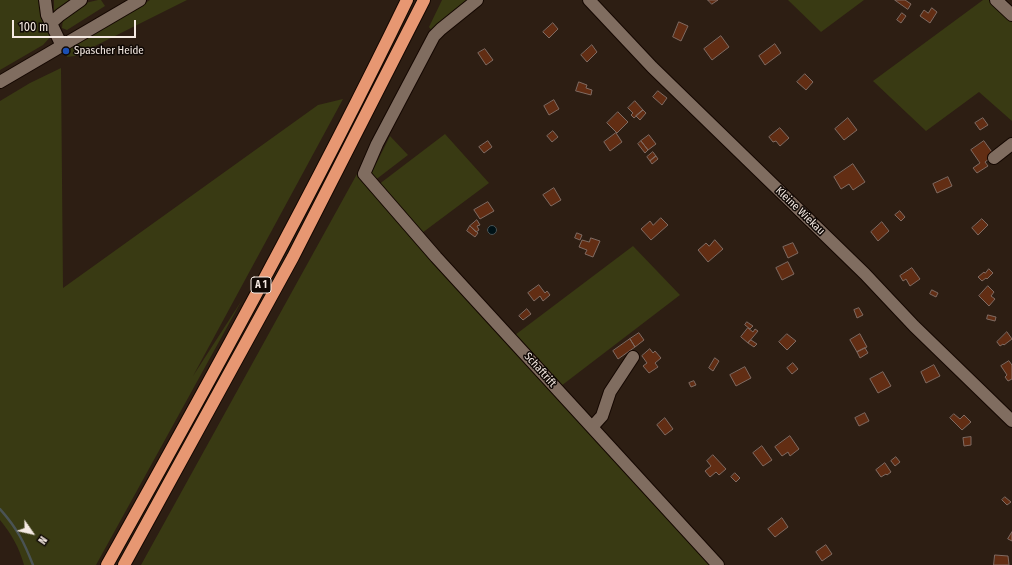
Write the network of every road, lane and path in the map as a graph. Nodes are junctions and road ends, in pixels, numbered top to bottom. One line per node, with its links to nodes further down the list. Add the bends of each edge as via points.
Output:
1 (45, 0): 10 (street)
2 (81, 0): 10 (street)
3 (140, 0): 11 (street)
4 (407, 0): 18 (highway, A 1, via 280,249)
5 (424, 0): 19 (highway, A 1, via 293,257)
6 (477, 0): 17 (street, Schaftrift, via 434,36 364,174 436,257)
7 (589, 0): 16 (street, Kleine Wiekau, via 652,67 865,274 914,326)
8 (996, 0): 9 (street)
9 (1012, 15)
10 (51, 23): 11 (street)
11 (62, 46): 12 (street)
12 (0, 82)
13 (1012, 144): 14 (street)
14 (994, 158)
15 (633, 356): 17 (street, via 610,392 602,416)
16 (1010, 416)
17 (592, 427): 20 (street, Schaftrift)
18 (106, 565)
19 (124, 565)
20 (718, 565)

